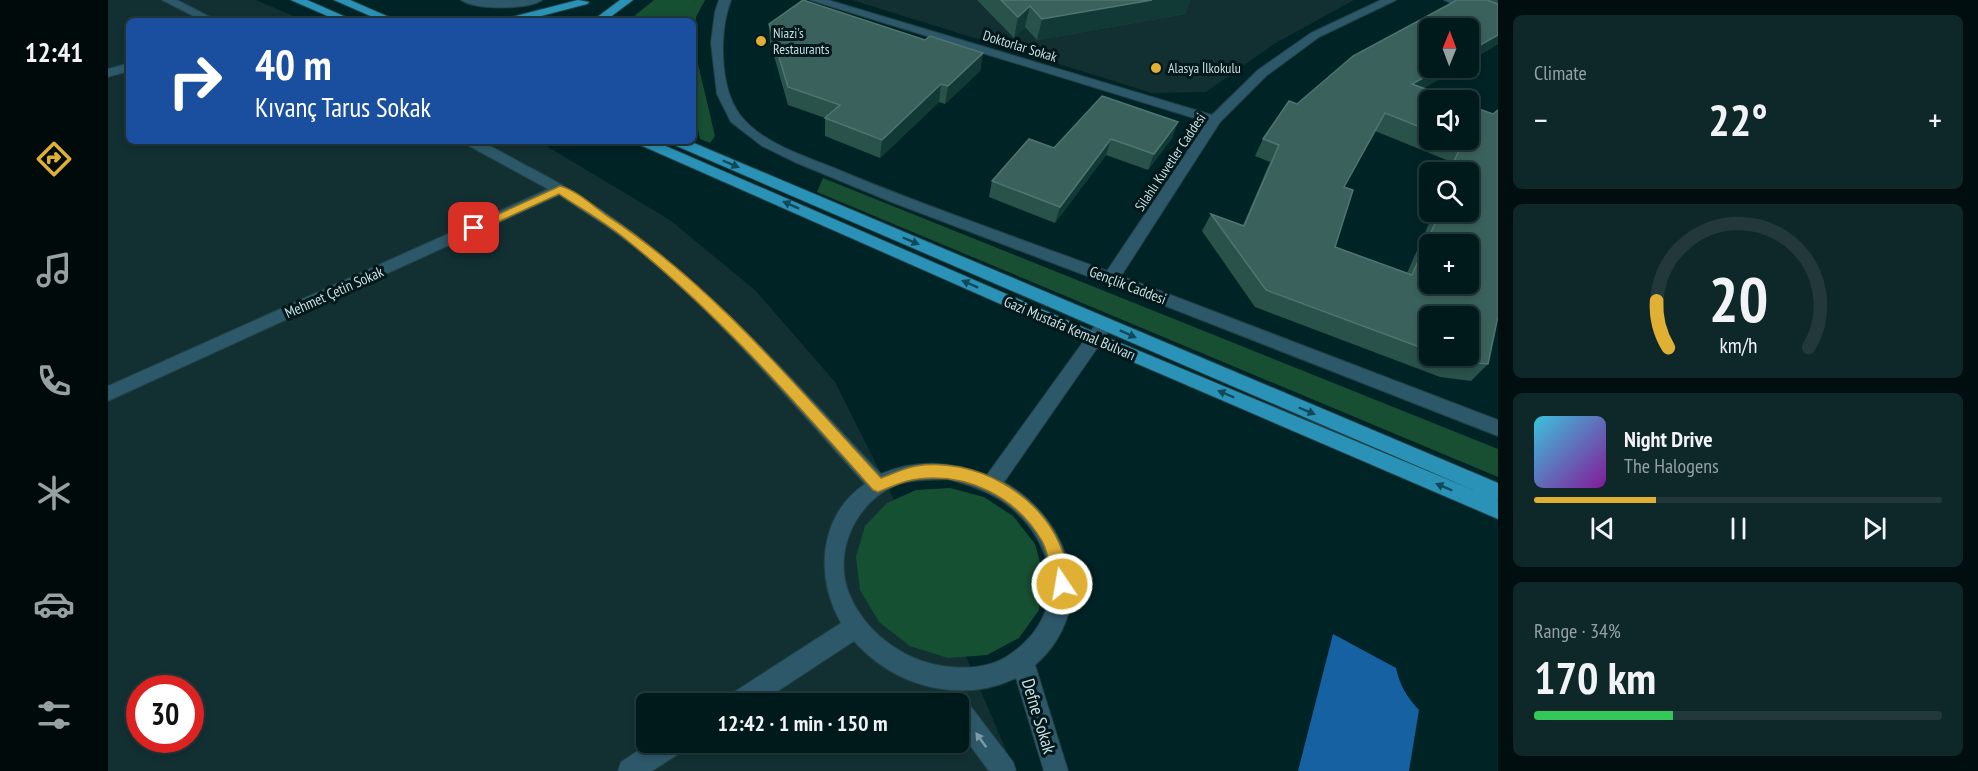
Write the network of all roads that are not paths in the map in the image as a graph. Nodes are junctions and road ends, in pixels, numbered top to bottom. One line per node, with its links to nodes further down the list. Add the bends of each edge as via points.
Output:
1 (168, 0): 12 (street)
2 (297, 0): 13 (main road)
3 (340, 0): 14 (main road)
4 (467, 0): 5 (street, via 498,4)
5 (536, 0)
6 (627, 0): 17 (main road)
7 (725, 0): 26 (street, Gençlik Caddesi, via 718,12 717,42 722,93 734,117 760,140 851,181)
8 (816, 0): 21 (street, Doktorlar Sokak)
9 (1389, 0): 21 (street, Silahlı Kuvetler Caddesi, via 1315,35 1262,73)
10 (1450, 0): 18 (street)
11 (585, 1): 15 (main road); 16 (main road)
12 (206, 18)
13 (342, 18)
14 (387, 18)
15 (520, 18)
16 (560, 18)
17 (604, 18)
18 (1498, 20)
19 (126, 68): 20 (street)
20 (108, 73)
21 (1215, 120): 26 (street, Silahlı Kuvetler Caddesi)
22 (473, 144): 25 (street)
23 (650, 144): 27 (main road, Gazi Mustafa Kemal Bulvarı, one-way to 23)
24 (685, 144): 27 (main road, Gazi Mustafa Kemal Bulvarı, one-way to 27)
25 (560, 189): 28 (street, Mehmet Çetin Sokak); 31 (street, via 626,233 695,292 776,373)
26 (1111, 278): 29 (street, Gençlik Caddesi)
27 (1100, 332): 30 (street); 32 (main road, Gazi Mustafa Kemal Bulvarı, one-way to 32); 33 (main road, Gazi Mustafa Kemal Bulvarı, one-way to 27)
28 (108, 394)
29 (1498, 428)
30 (992, 484): 31 (street, via 947,471 916,472); 35 (street, via 1027,510 1049,538 1059,564 1062,584 1054,624)
31 (878, 485): 34 (street, via 849,511 838,533 832,561 836,589)
32 (1498, 492)
33 (1498, 510)
34 (855, 627): 36 (street, via 879,652 914,671); 37 (street)
35 (1022, 661): 36 (street, via 995,675 965,680); 43 (street, Defne Sokak)
36 (939, 678): 38 (street)
37 (753, 693)
38 (949, 693)
39 (969, 723): 42 (street, one-way to 39)
40 (657, 753): 41 (street)
41 (630, 771)
42 (1004, 771)
43 (1056, 771)

